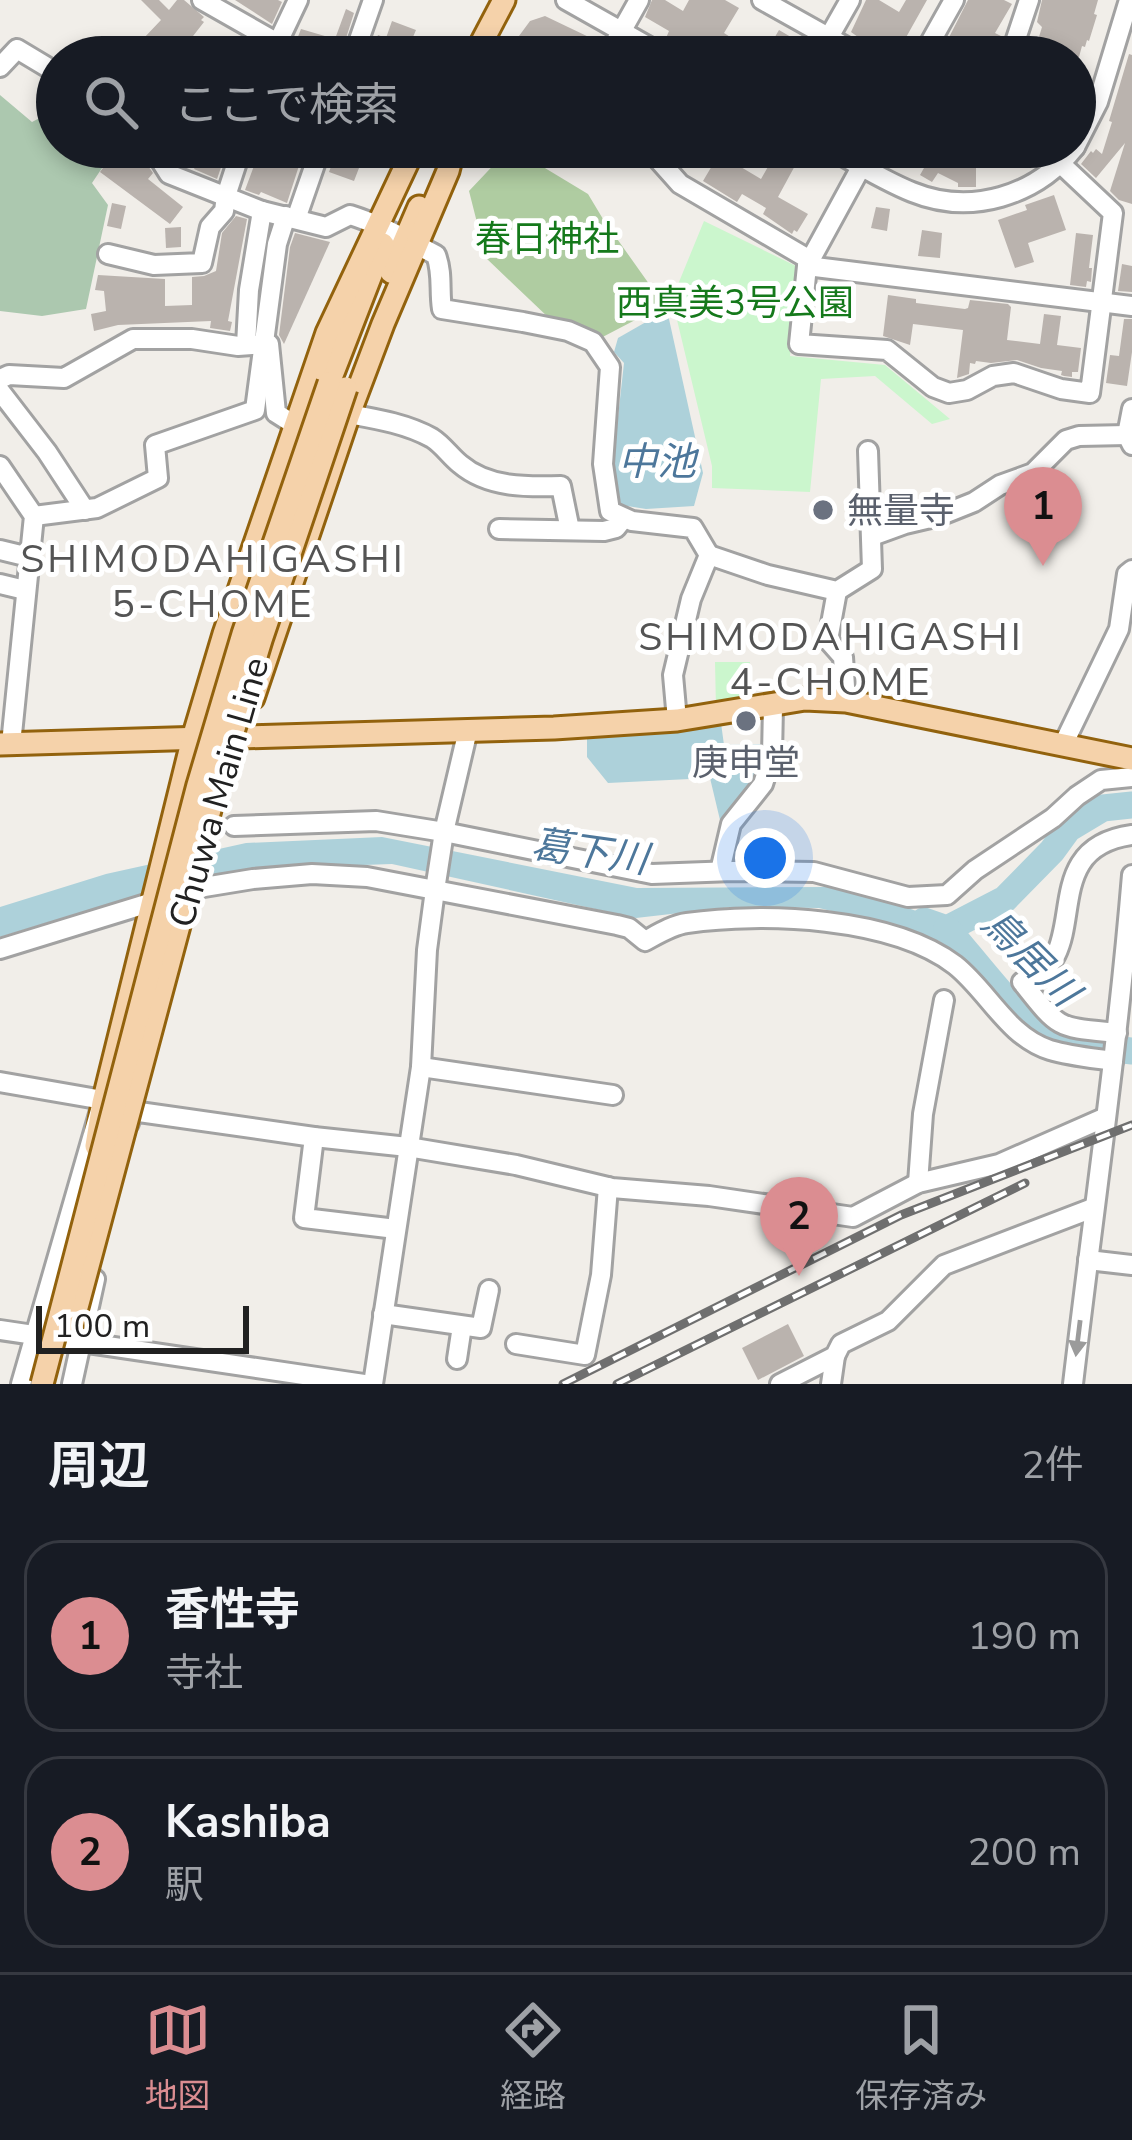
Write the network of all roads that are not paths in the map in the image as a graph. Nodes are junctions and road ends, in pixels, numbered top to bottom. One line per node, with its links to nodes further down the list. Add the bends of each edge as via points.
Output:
1 (202, 0): 14 (street)
2 (298, 0): 15 (street)
3 (373, 0): 16 (street)
4 (504, 0): 17 (main road)
5 (519, 0): 18 (main road)
6 (566, 0): 13 (street)
7 (639, 0): 13 (street)
8 (762, 0): 21 (street)
9 (850, 0): 22 (street)
10 (954, 0): 23 (street)
11 (1029, 0): 24 (street)
12 (1129, 7): 27 (street)
13 (622, 31): 19 (street); 20 (street)
14 (254, 36)
15 (281, 36)
16 (360, 36)
17 (485, 36)
18 (500, 36)
19 (619, 36)
20 (631, 36)
21 (827, 36)
22 (830, 36)
23 (934, 36)
24 (1017, 36)
25 (36, 60): 26 (street, via 17,49)
26 (0, 68)
27 (1096, 106)
28 (165, 168): 38 (street)
29 (235, 168): 38 (street)
30 (312, 168): 41 (street)
31 (408, 168): 42 (main road)
32 (448, 168): 42 (main road)
33 (666, 168): 44 (street)
34 (860, 168): 44 (street)
35 (865, 168): 36 (street, via 926,197 959,202 1019,191)
36 (1055, 168)
37 (1066, 168): 40 (street)
38 (226, 196): 39 (street); 43 (street, via 202,262 154,265)
39 (262, 211): 41 (street); 47 (street, via 249,290)
40 (1122, 214): 45 (street)
41 (291, 218): 42 (street, via 326,227 350,215); 47 (street)
42 (398, 234): 49 (main road, Chuwa Main Line); 52 (main road, via 383,324); 53 (main road, via 327,333); 59 (street, via 436,255 442,309 593,341 610,367 603,464 610,511)
43 (108, 254)
44 (809, 263): 45 (street); 45 (street, via 799,344 887,350 950,393 1014,373 1090,393)
45 (1102, 302): 46 (street)
46 (1132, 306)
47 (254, 344): 48 (street, via 133,339 64,378); 53 (street, via 269,344 276,412); 57 (street, via 255,410 155,445 158,478)
48 (0, 379)
49 (337, 386): 117 (main road, Chuwa Main Line, bridge, via 243,634 198,784); 118 (main road, Chuwa Main Line, bridge, via 215,791)
50 (0, 392): 57 (street)
51 (1132, 409): 54 (street)
52 (349, 414): 61 (street, via 428,436 492,481 561,486); 75 (main road)
53 (295, 424): 76 (main road)
54 (1129, 440): 62 (street, via 1066,440 1034,473)
55 (868, 451): 62 (street)
56 (0, 466): 58 (street)
57 (85, 510): 58 (street)
58 (34, 516): 65 (street)
59 (624, 518): 61 (street, via 616,529); 64 (street, via 693,527)
60 (499, 529): 61 (street)
61 (570, 530)
62 (872, 536): 69 (street, via 872,569)
63 (0, 550): 65 (street)
64 (709, 555): 69 (street); 73 (street, via 673,675)
65 (29, 557): 68 (street)
66 (1132, 570): 78 (street, via 1119,628)
67 (0, 584): 68 (street)
68 (26, 590): 70 (street)
69 (837, 591): 71 (street, via 828,640 843,657)
70 (9, 645): 77 (street)
71 (846, 701): 72 (main road); 78 (main road)
72 (772, 706): 73 (main road); 84 (street, via 772,756 763,784 731,824)
73 (677, 720): 74 (main road)
74 (468, 730): 75 (main road); 82 (street)
75 (240, 737): 76 (main road); 81 (main road)
76 (194, 738): 77 (main road); 88 (main road)
77 (5, 744)
78 (1063, 746): 79 (main road)
79 (1132, 759)
80 (1132, 777): 84 (street, via 1101,781 1077,796 947,895 908,897 814,872)
81 (225, 827): 82 (street, via 376,821); 86 (main road)
82 (444, 832): 84 (street, via 652,874); 87 (street)
83 (1132, 836): 92 (street, via 1088,852 1071,883 1052,962 1022,982 1053,1021)
84 (720, 871)
85 (1132, 875): 91 (street)
86 (198, 888): 87 (street, via 312,874); 88 (street); 98 (main road)
87 (435, 890): 93 (street, via 617,925 645,940 684,923 742,920 803,920 893,935 953,963 1029,1040); 94 (street)
88 (153, 900): 89 (street); 97 (main road)
89 (0, 949)
90 (944, 1000): 102 (street)
91 (1126, 1008): 92 (street)
92 (1117, 1033): 93 (street)
93 (1113, 1061): 99 (street)
94 (421, 1067): 96 (street); 101 (street)
95 (0, 1082): 97 (street)
96 (613, 1095)
97 (104, 1100): 112 (main road)
98 (131, 1111): 100 (street); 112 (main road)
99 (1106, 1117): 102 (street, via 999,1164); 104 (street)
100 (314, 1137): 101 (street); 105 (street, via 304,1218)
101 (408, 1147): 103 (street); 105 (street)
102 (917, 1183): 103 (street, via 853,1217)
103 (608, 1187): 113 (street, via 585,1355)
104 (1093, 1208): 106 (street); 114 (street, via 944,1265 888,1321 841,1344)
105 (396, 1229): 109 (street)
106 (1088, 1259): 107 (street); 123 (street, one-way to 123)
107 (1132, 1265)
108 (489, 1290): 110 (street, via 481,1328)
109 (383, 1315): 110 (street); 120 (street)
110 (462, 1326): 115 (street)
111 (0, 1330): 112 (street)
112 (58, 1339): 116 (street); 117 (main road); 118 (main road); 119 (street); 120 (street)
113 (516, 1344)
114 (835, 1356): 121 (street); 122 (street)
115 (457, 1359)
116 (21, 1384)
117 (42, 1384)
118 (54, 1384)
119 (72, 1384)
120 (368, 1384)
121 (780, 1384)
122 (831, 1384)
123 (1073, 1384)

